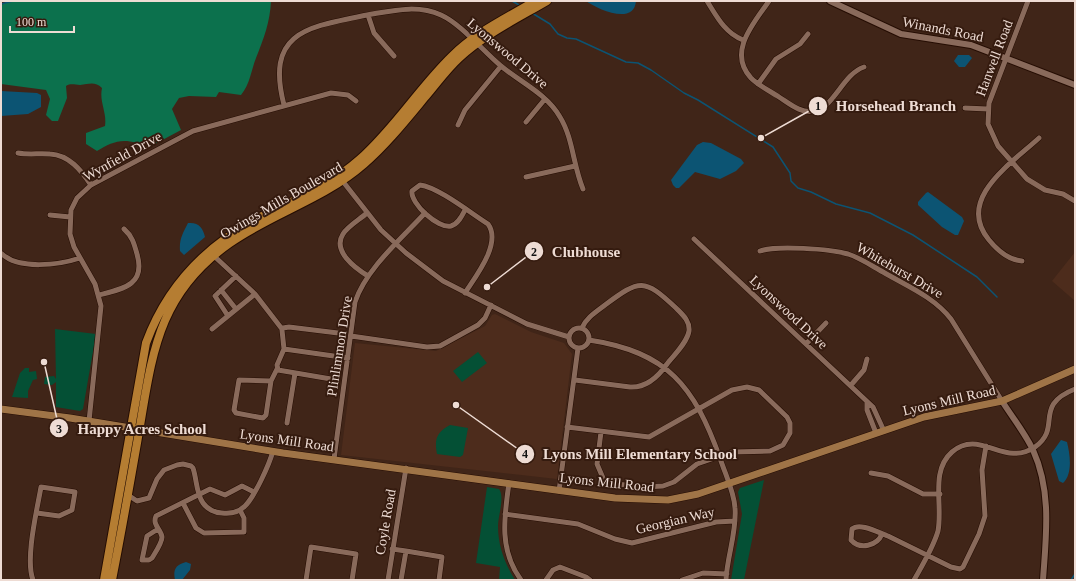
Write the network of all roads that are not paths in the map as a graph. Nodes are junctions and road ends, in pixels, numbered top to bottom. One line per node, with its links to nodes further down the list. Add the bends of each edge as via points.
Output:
1 (547, 1): 6 (main road, Owings Mills Boulevard)
2 (706, 1): 9 (street, via 724,28)
3 (769, 1): 9 (street)
4 (1028, 1): 12 (street, Hanwell Road)
5 (835, 2): 12 (street, Winands Road, via 901,34 971,45)
6 (536, 3): 10 (main road, Owings Mills Boulevard)
7 (368, 15): 10 (street, Lyonswood Drive, via 408,8 432,11 446,18); 11 (street, via 374,33); 19 (street, Lyonswood Drive, via 311,28 292,41 283,54 279,68 279,83)
8 (808, 34): 15 (street, via 800,44 776,59)
9 (743, 40): 15 (street, via 743,64 748,75)
10 (473, 41): 13 (street, Lyonswood Drive); 29 (main road, Owings Mills Boulevard, via 441,67 382,139)
11 (394, 56)
12 (1006, 58): 16 (street, Winands Road); 21 (street, Hanwell Road)
13 (501, 66): 17 (street, Lyonswood Drive); 23 (street, via 464,110)
14 (864, 67): 15 (street, via 852,75 824,106 815,111 800,110)
15 (758, 84)
16 (1075, 85)
17 (545, 99): 22 (street); 27 (street, Lyonswood Drive, via 564,125)
18 (356, 101): 19 (street, Wynfield Drive, via 348,95 331,93)
19 (284, 105): 30 (street, Wynfield Drive, via 193,131)
20 (965, 108): 21 (street)
21 (988, 109): 26 (street, Hanwell Road, via 990,131)
22 (526, 122)
23 (458, 125)
24 (1039, 138): 26 (street)
25 (18, 153): 30 (street, via 49,154 64,158 79,168)
26 (1012, 163): 32 (street, Hanwell Road, via 1039,187 1063,194); 45 (street, via 985,191 980,204 980,218 983,232 995,247 1012,259)
27 (575, 166): 28 (street); 31 (street, Lyonswood Drive)
28 (526, 177)
29 (341, 178): 34 (street); 43 (main road, Owings Mills Boulevard, via 313,199 250,230); 84 (main road, Owings Mills Boulevard, via 228,236 202,257 184,277 156,321 146,343)
30 (91, 185): 37 (street, Wynfield Drive, via 77,198)
31 (583, 188)
32 (1074, 201)
33 (465, 210): 35 (street, via 457,223 451,226 440,225); 35 (street, via 430,188 418,186 412,191 412,197); 49 (street, via 488,224 493,234 491,248)
34 (367, 213): 40 (street); 47 (street, via 346,230 340,244 348,260)
35 (425, 213): 40 (street, Plinlimmon Drive)
36 (50, 215): 37 (street)
37 (70, 217): 44 (street, Wynfield Drive, via 70,234)
38 (124, 229): 51 (street, via 135,244 139,262 138,273 126,288)
39 (694, 239): 63 (street, Lyonswood Drive)
40 (397, 244): 47 (street, Plinlimmon Drive); 49 (street, via 443,281)
41 (760, 252): 77 (street, Whitehurst Drive, via 768,248 779,248 842,252 925,296 941,307 951,319)
42 (2, 254): 44 (street, via 12,260 50,265)
43 (214, 256): 46 (street); 85 (main road, Owings Mills Boulevard, via 187,283 163,322 152,358)
44 (80, 258): 51 (street, Wynfield Drive)
45 (1022, 261)
46 (236, 276): 48 (street); 50 (street)
47 (368, 276): 60 (street, Plinlimmon Drive, via 355,302)
48 (221, 290): 53 (street); 54 (street, via 215,298)
49 (466, 293): 52 (street)
50 (255, 294): 53 (street); 58 (street)
51 (99, 295): 81 (street, Wynfield Drive, via 101,326)
52 (491, 305): 60 (street, via 485,318 478,325 440,346 427,347); 61 (street, via 536,328)
53 (236, 310): 54 (street)
54 (228, 316): 57 (street)
55 (826, 323): 63 (street)
56 (582, 328): 61 (street, via 575,329); 62 (street, via 588,333); 70 (street, via 588,318 626,289 642,285 653,288 683,315 689,327 685,340)
57 (212, 329)
58 (282, 329): 59 (street, via 290,327); 65 (street)
59 (338, 333)
60 (351, 336): 66 (street, Plinlimmon Drive)
61 (569, 337): 64 (street, via 571,344)
62 (589, 340): 64 (street, via 585,346); 70 (street, via 630,350)
63 (806, 344): 75 (street, Lyonswood Drive)
64 (578, 348): 73 (street)
65 (284, 349): 66 (street); 69 (street)
66 (348, 358): 93 (street, Plinlimmon Drive)
67 (868, 359): 75 (street, via 864,370)
68 (1075, 368): 77 (main road, Lyons Mill Road)
69 (277, 369): 71 (street); 74 (street)
70 (664, 369): 73 (street, via 656,378 635,388); 79 (street, via 681,383)
71 (295, 373): 72 (street); 82 (street)
72 (331, 379)
73 (574, 380): 83 (street)
74 (271, 382): 74 (street, via 266,415 263,418 236,413 234,410 239,380)
75 (850, 386): 78 (street, Lyonswood Drive)
76 (1075, 389): 90 (street, via 1062,395 1052,405 1046,435)
77 (1002, 401): 86 (main road, Lyons Mill Road, via 938,413); 90 (street)
78 (867, 403): 86 (street, Lyonswood Drive, via 873,407); 88 (street, via 867,410)
79 (699, 408): 87 (street, via 649,437); 92 (street); 92 (street, via 732,390 751,388 764,393 790,423 789,437 777,449 736,451)
80 (1, 409): 81 (main road, Lyons Mill Road)
81 (89, 421): 84 (main road, Lyons Mill Road)
82 (287, 423)
83 (567, 427): 87 (street); 98 (street)
84 (131, 429): 85 (main road, Lyons Mill Road); 115 (main road, Owings Mills Boulevard)
85 (140, 430): 91 (main road, Lyons Mill Road); 102 (main road, Owings Mills Boulevard)
86 (884, 431): 88 (main road, Lyons Mill Road)
87 (601, 432): 92 (street, via 598,468 603,478 611,483 645,487 663,486 674,482 693,467)
88 (876, 433): 97 (main road, Lyons Mill Road)
89 (986, 446): 90 (street, via 1011,454); 101 (street, via 967,444 948,455 940,474); 112 (street, via 982,470 985,516 980,534 965,564 956,569)
90 (1032, 449): 128 (street, via 1046,494)
91 (273, 451): 93 (main road, Lyons Mill Road); 99 (street)
92 (719, 456): 97 (street)
93 (334, 459): 94 (main road, Lyons Mill Road)
94 (406, 468): 96 (main road, Lyons Mill Road); 110 (street, Coyle Road)
95 (871, 473): 101 (street, via 888,476 923,494)
96 (509, 483): 98 (main road, Lyons Mill Road); 106 (street)
97 (729, 484): 98 (main road, Lyons Mill Road, via 668,500 631,500); 107 (street, via 735,506)
98 (559, 490)
99 (254, 492): 100 (street, via 242,486 227,495 210,489); 104 (street)
100 (199, 494): 102 (street, via 193,468 183,464 170,467 160,474 149,498 137,501); 103 (street); 104 (street, via 204,505 212,511 224,514)
101 (940, 494): 112 (street, via 939,523 935,541)
102 (128, 495): 116 (main road, Owings Mills Boulevard)
103 (182, 502): 104 (street, via 196,528 208,533 244,532 244,518); 108 (street, via 156,516 154,520)
104 (240, 510)
105 (37, 513): 105 (street, via 41,487 75,492 72,510 59,516); 114 (street, via 30,565)
106 (505, 514): 107 (street, Georgian Way, via 578,524 622,542 632,543 716,522); 122 (street, via 504,536 507,552)
107 (735, 521): 113 (street)
108 (158, 529): 108 (street, via 161,541 152,558 142,560 147,536)
109 (882, 534): 109 (street, via 856,526 852,529 850,540 856,544 870,545 878,541); 112 (street)
110 (392, 549): 111 (street); 119 (street, Coyle Road)
111 (406, 551): 120 (street); 121 (street, via 442,557)
112 (928, 555): 127 (street)
113 (727, 574): 125 (street, via 703,573); 126 (street)
114 (33, 580)
115 (104, 580)
116 (112, 580)
117 (306, 580): 118 (street, via 311,547 356,554)
118 (352, 580)
119 (388, 580)
120 (401, 580)
121 (439, 580)
122 (521, 580)
123 (546, 580): 124 (street, via 553,570 560,567)
124 (590, 580)
125 (682, 580)
126 (726, 580)
127 (914, 580)
128 (1043, 580)

